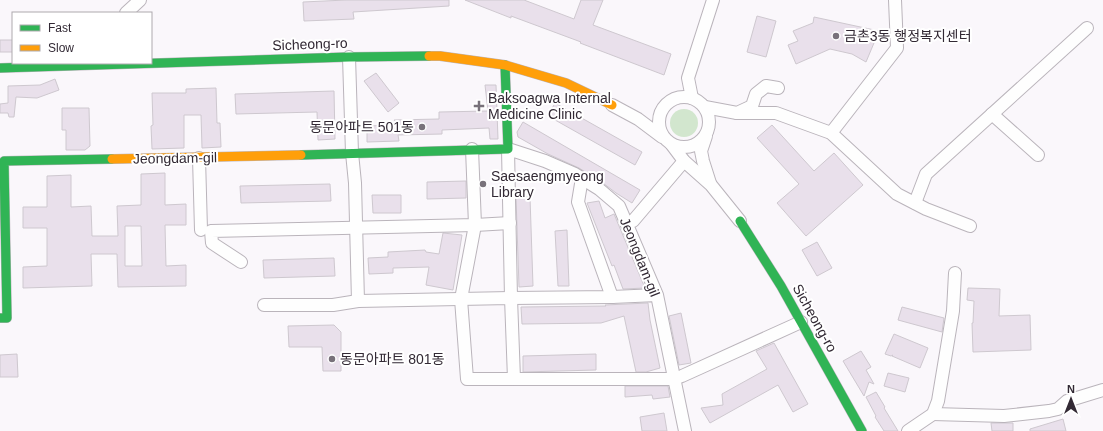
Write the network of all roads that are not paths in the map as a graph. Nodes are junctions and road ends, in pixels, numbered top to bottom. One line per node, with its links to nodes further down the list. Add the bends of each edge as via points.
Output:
1 (140, 0): 4 (street)
2 (714, 0): 12 (street)
3 (895, 0): 23 (street, via 898,48)
4 (127, 12)
5 (1087, 28): 20 (street)
6 (349, 57): 7 (street, Sicheong-ro); 10 (street, Sicheong-ro, via 440,56); 27 (street)
7 (152, 62)
8 (85, 64): 9 (street, Sicheong-ro)
9 (47, 65): 11 (street, Sicheong-ro)
10 (505, 65): 16 (street, Sicheong-ro, via 566,83); 26 (street)
11 (0, 68)
12 (688, 78): 14 (street); 15 (street)
13 (778, 88): 18 (street, via 766,86 756,94 752,106)
14 (679, 97): 15 (street); 19 (street, via 667,103)
15 (692, 98): 17 (street)
16 (612, 105): 21 (street)
17 (705, 107): 18 (street); 22 (street, via 710,124)
18 (737, 113): 23 (street, via 776,113)
19 (659, 114): 21 (street); 24 (street, via 659,128)
20 (992, 114): 28 (street); 33 (street, via 926,174)
21 (638, 119): 24 (street)
22 (707, 133): 24 (street, via 703,140 692,146 680,147); 32 (street, via 701,151)
23 (832, 133): 33 (street, via 897,194)
24 (669, 143): 30 (street)
25 (472, 149): 26 (street, Jeongdam-gil); 27 (street, Jeongdam-gil); 37 (street)
26 (508, 149): 31 (street, Jeongdam-gil, via 545,161); 36 (street)
27 (352, 153): 29 (street, Jeongdam-gil); 39 (street)
28 (1038, 155)
29 (199, 158): 40 (street); 49 (street, Jeongdam-gil, via 4,161 7,318)
30 (684, 161): 32 (street); 35 (street, via 633,220)
31 (582, 178): 35 (street, Jeongdam-gil, via 619,206); 44 (street, via 578,202)
32 (711, 185): 34 (street)
33 (916, 203): 38 (street)
34 (740, 221): 50 (street, Sicheong-ro)
35 (627, 222): 43 (street, Jeongdam-gil)
36 (510, 223): 37 (street); 45 (street)
37 (475, 225): 39 (street); 46 (street)
38 (970, 226)
39 (357, 227): 41 (street, via 211,231 212,243); 47 (street)
40 (200, 230)
41 (241, 262)
42 (955, 273): 54 (street, via 953,311 938,401)
43 (657, 295): 44 (street); 52 (street, Jeongdam-gil)
44 (612, 297): 45 (street)
45 (511, 298): 46 (street); 51 (street)
46 (462, 299): 47 (street); 51 (street, via 467,379)
47 (358, 301): 48 (street, via 333,305)
48 (264, 305)
49 (0, 318)
50 (801, 322): 52 (street); 56 (street, Sicheong-ro)
51 (514, 379): 52 (street)
52 (674, 379): 55 (street, Jeongdam-gil)
53 (1103, 390): 54 (street, via 1067,401 1058,409 1049,411 1004,416)
54 (933, 414): 57 (street)
55 (686, 431)
56 (862, 431)
57 (908, 431)

